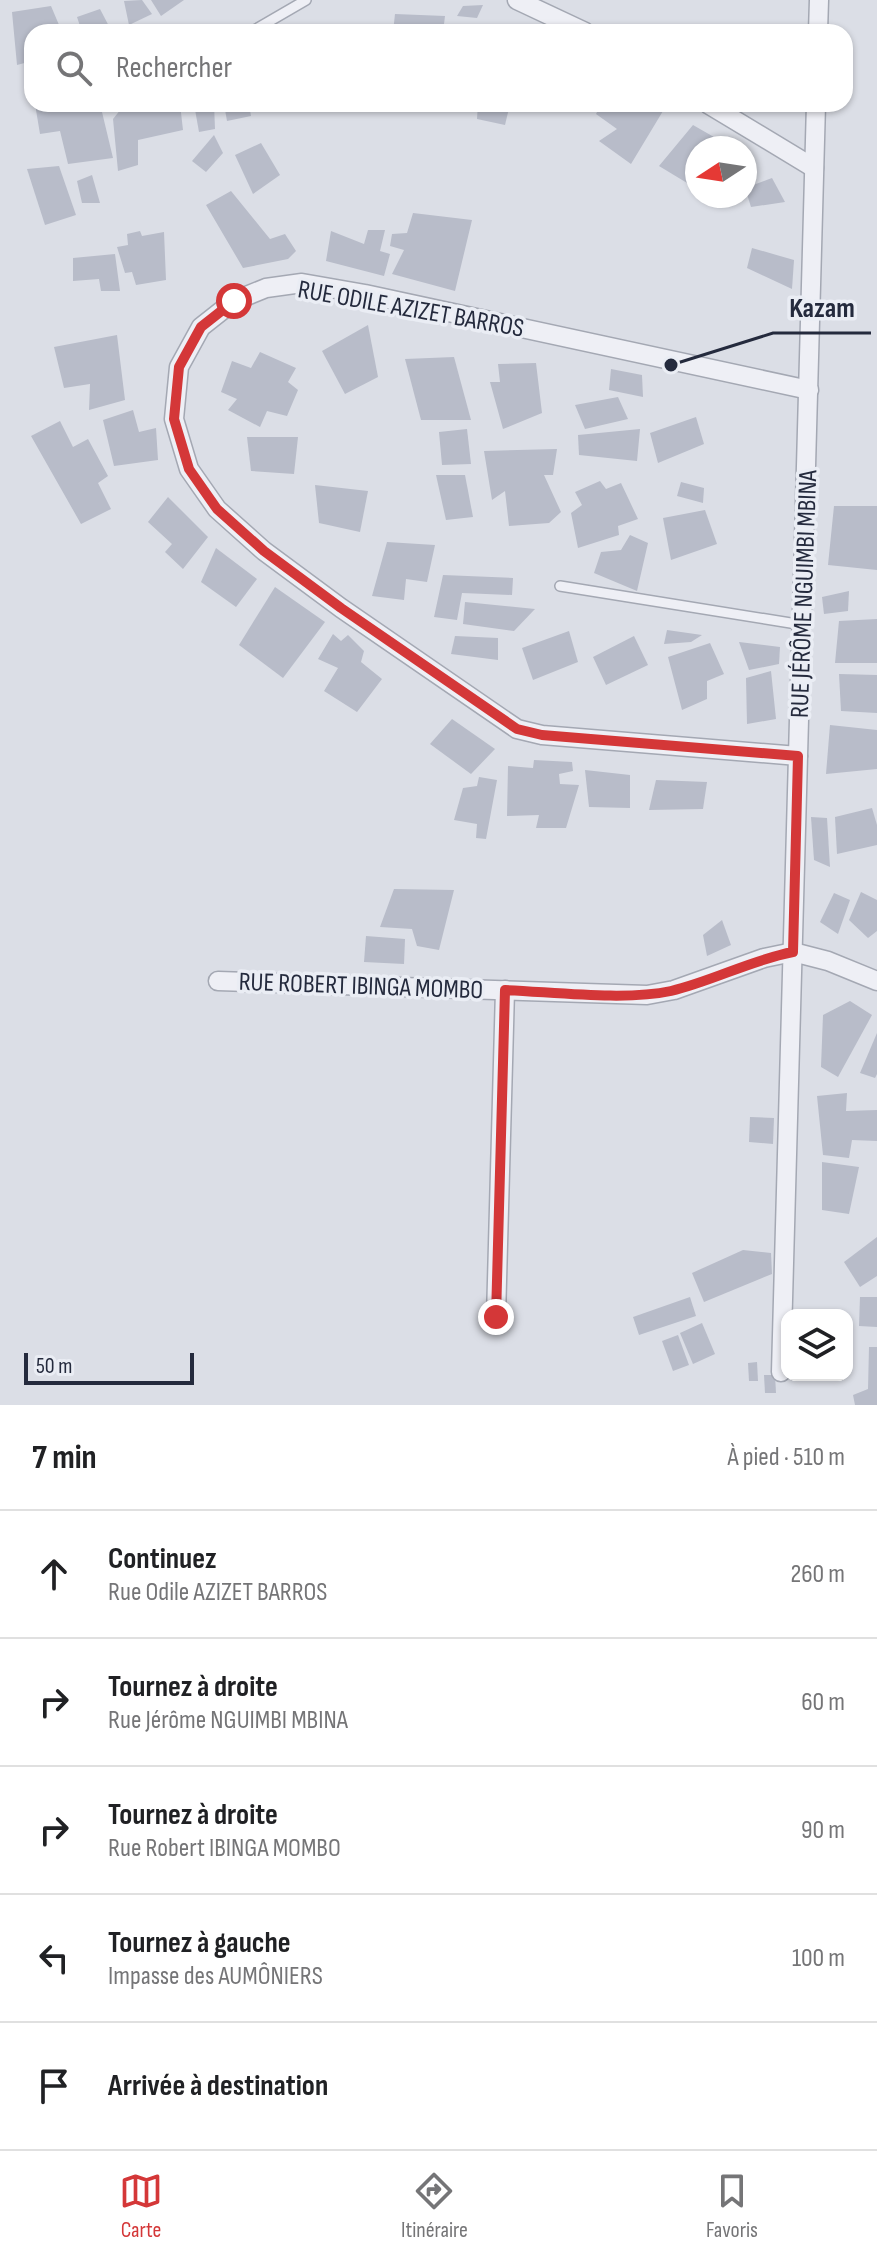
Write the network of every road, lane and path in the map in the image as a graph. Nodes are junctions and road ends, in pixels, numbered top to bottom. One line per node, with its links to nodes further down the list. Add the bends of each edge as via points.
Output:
1 (306, 0): 4 (lane)
2 (517, 0): 5 (street)
3 (819, 0): 6 (street)
4 (265, 24)
5 (568, 24)
6 (818, 24)
7 (721, 112): 9 (street)
8 (816, 112): 9 (street, RUE JÉRÔME NGUIMBI MBINA)
9 (814, 168): 10 (street, RUE JÉRÔME NGUIMBI MBINA)
10 (809, 390): 12 (street, RUE JÉRÔME NGUIMBI MBINA); 13 (street, RUE ODILE AZIZET BARROS, via 302,283 266,288 234,301 201,327 179,367 174,419 189,469 217,509 341,608 517,729)
11 (560, 586): 12 (lane)
12 (803, 625): 13 (street, RUE JÉRÔME NGUIMBI MBINA)
13 (798, 756): 14 (street, RUE JÉRÔME NGUIMBI MBINA)
14 (793, 952): 16 (street, RUE ROBERT IBINGA MOMBO); 17 (street, RUE ROBERT IBINGA MOMBO, via 647,995); 18 (street, RUE JÉRÔME NGUIMBI MBINA)
15 (218, 981): 17 (street, RUE ROBERT IBINGA MOMBO)
16 (877, 981)
17 (505, 990): 19 (street)
18 (783, 1309)
19 (496, 1317)

